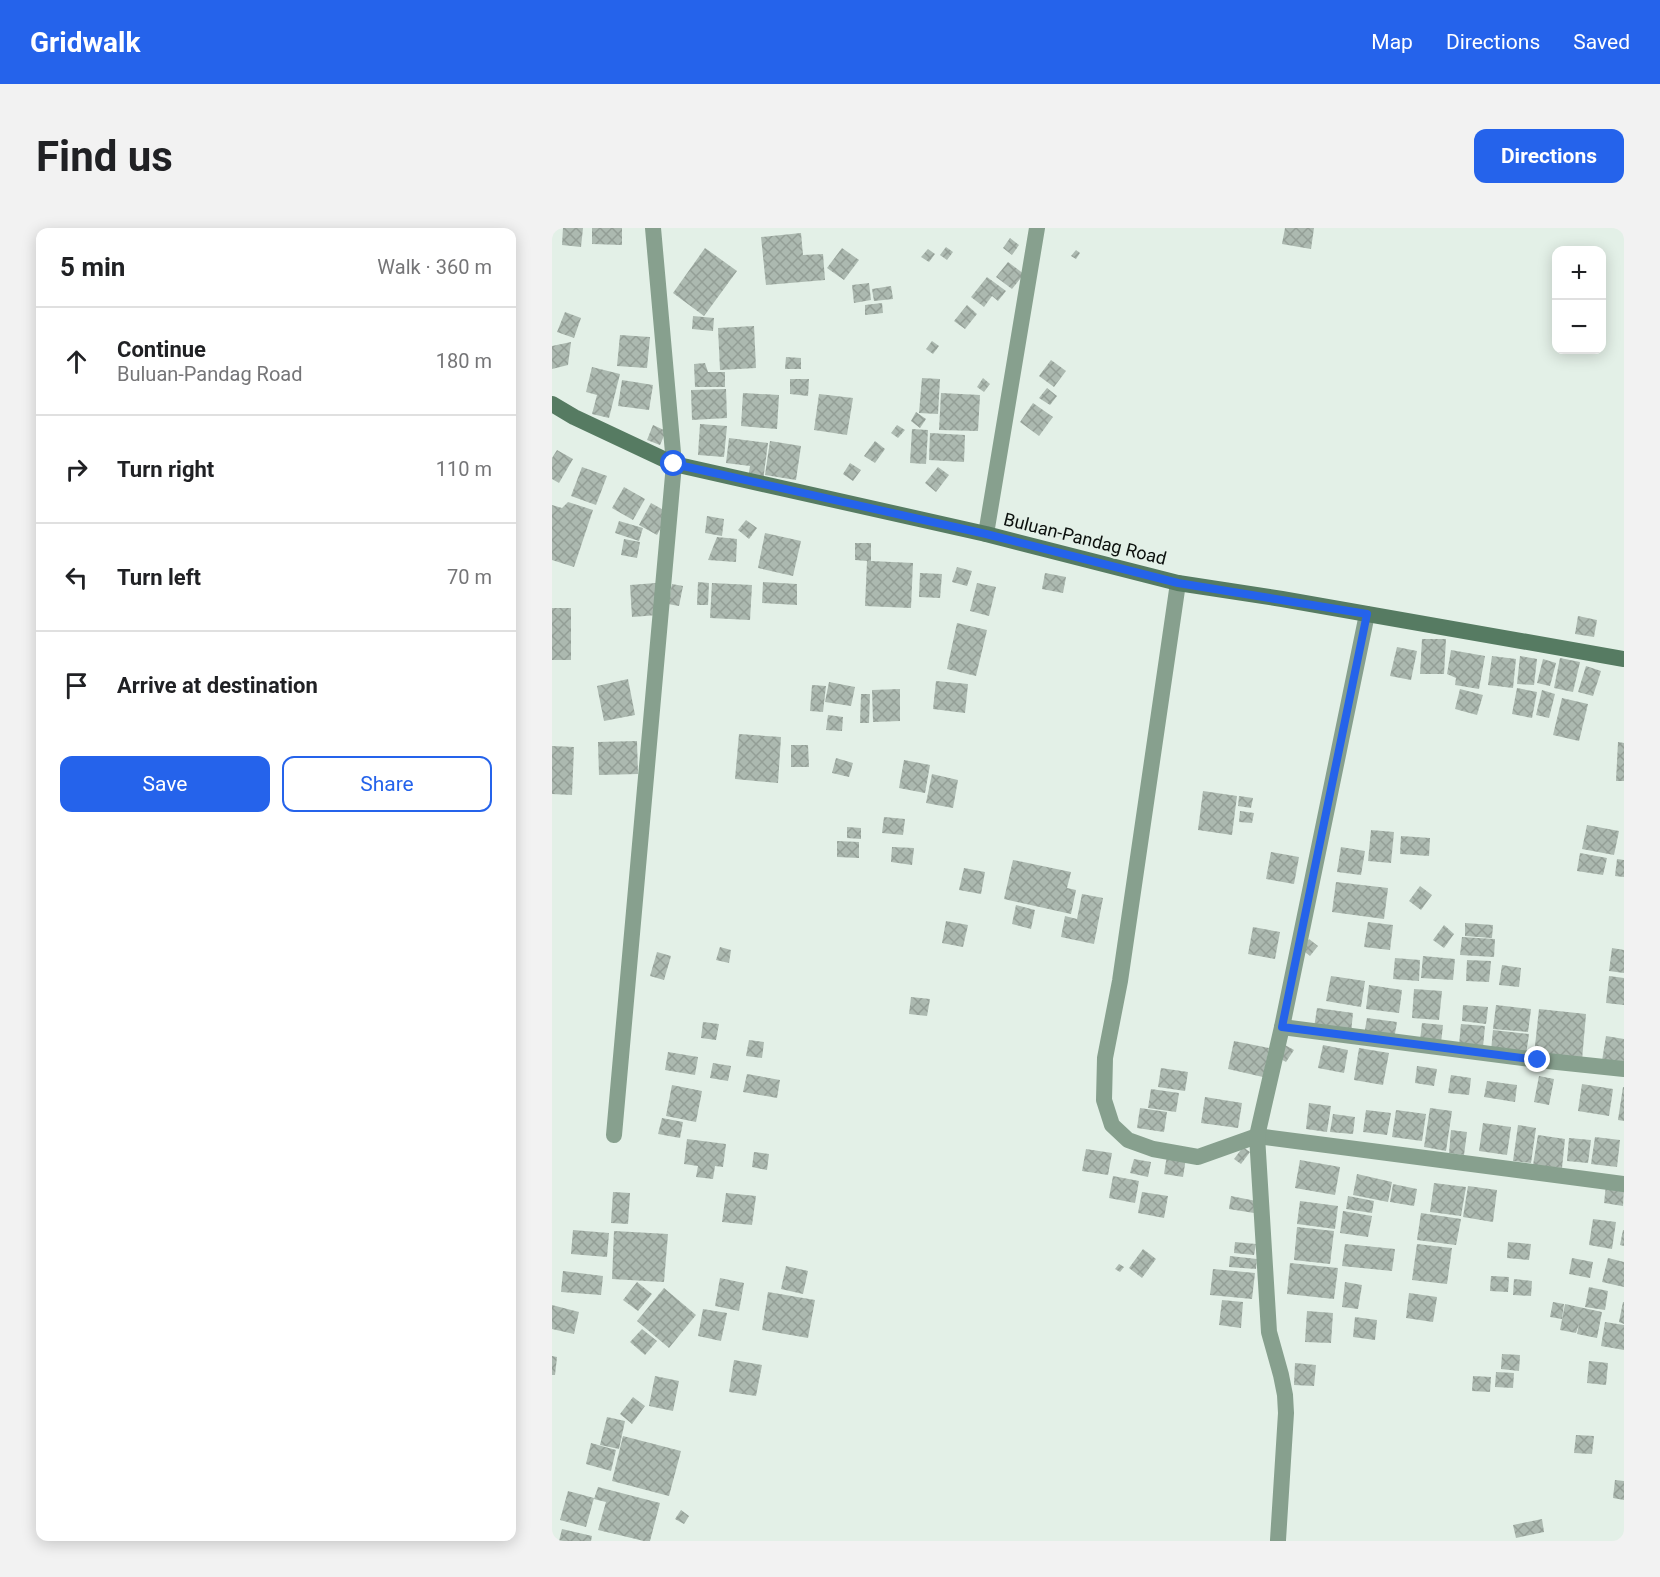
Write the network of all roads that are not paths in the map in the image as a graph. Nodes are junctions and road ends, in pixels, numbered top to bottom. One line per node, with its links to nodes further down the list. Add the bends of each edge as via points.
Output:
1 (653, 228): 4 (street)
2 (1037, 228): 5 (street)
3 (552, 404): 4 (main road, Buluan-Pandag Road)
4 (674, 464): 5 (main road, Buluan-Pandag Road); 11 (street)
5 (986, 534): 6 (main road, Buluan-Pandag Road)
6 (1178, 583): 7 (main road, Buluan-Pandag Road); 12 (street, via 1120,981 1105,1058 1104,1100 1112,1125 1128,1140 1153,1149 1198,1157)
7 (1367, 614): 8 (main road, Buluan-Pandag Road); 9 (street)
8 (1624, 659)
9 (1282, 1027): 10 (street); 12 (street)
10 (1624, 1069)
11 (614, 1135)
12 (1257, 1136): 13 (street); 14 (street, via 1269,1332 1286,1413)
13 (1624, 1184)
14 (1278, 1540)

